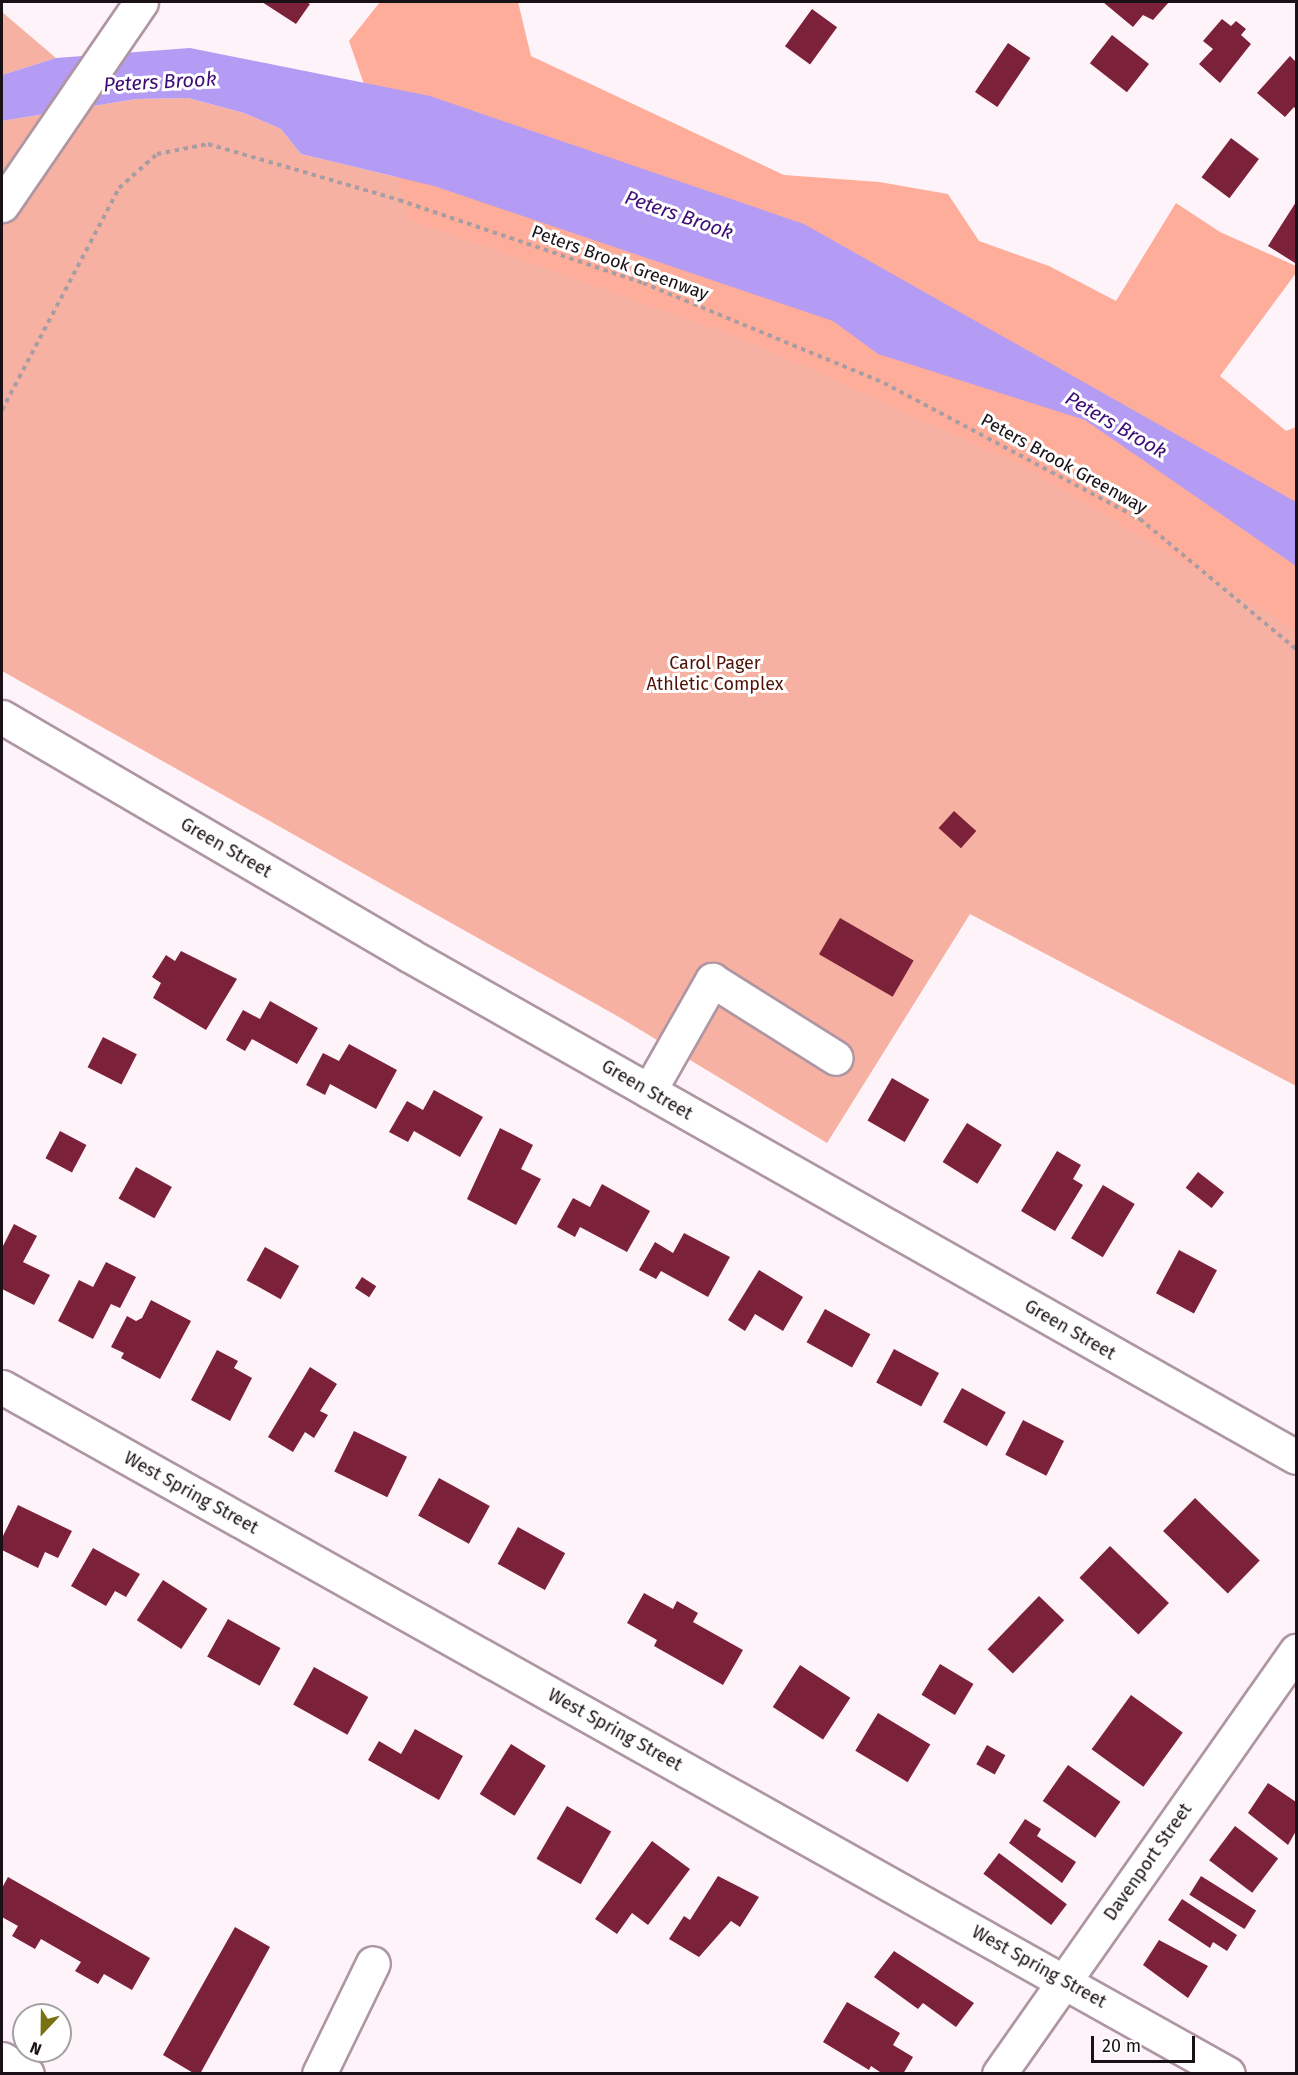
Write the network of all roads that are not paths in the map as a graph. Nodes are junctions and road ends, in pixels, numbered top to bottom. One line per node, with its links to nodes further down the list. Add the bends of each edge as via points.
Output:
1 (141, 2): 2 (street)
2 (2, 205)
3 (2, 717): 5 (street, Green Street)
4 (836, 1058): 5 (street, via 712,980)
5 (649, 1091): 7 (street, Green Street)
6 (2, 1387): 10 (street, West Spring Street)
7 (1296, 1457)
8 (1296, 1651): 10 (street, Davenport Street)
9 (373, 1963): 13 (street)
10 (1064, 1981): 14 (street, Davenport Street); 15 (street, West Spring Street)
11 (2, 2059): 12 (street)
12 (27, 2073)
13 (319, 2073)
14 (999, 2073)
15 (1228, 2073)

